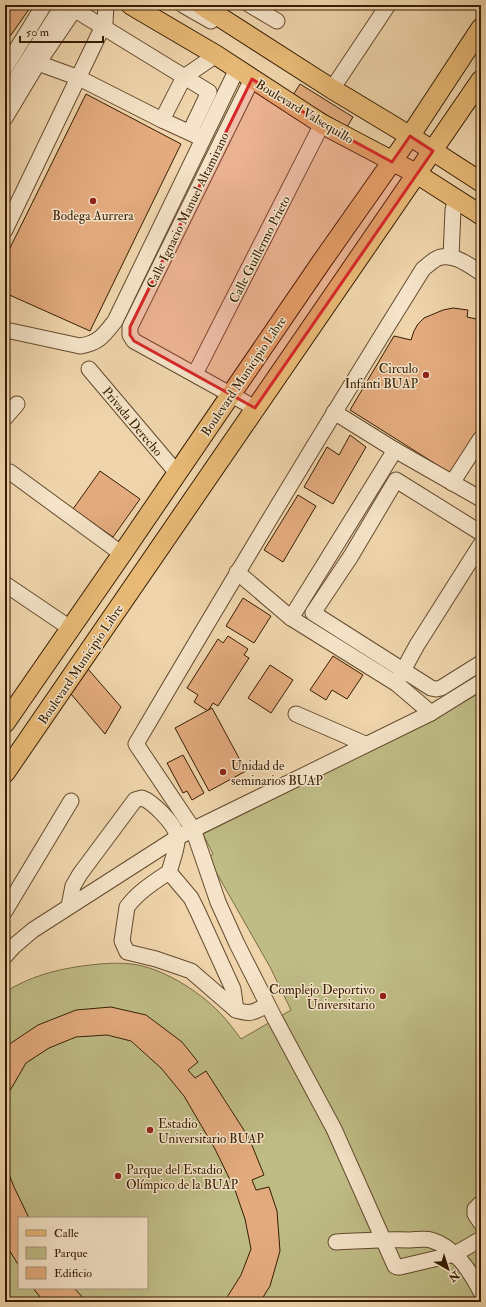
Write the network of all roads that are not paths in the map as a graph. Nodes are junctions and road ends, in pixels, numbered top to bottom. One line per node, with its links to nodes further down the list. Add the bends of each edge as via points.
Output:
1 (63, 5): 11 (street)
2 (106, 5): 12 (street)
3 (131, 5): 14 (main road, Boulevard Valsequillo)
4 (144, 5): 28 (street, via 200,37 326,120)
5 (183, 5): 28 (street, via 225,29 326,95)
6 (201, 5): 21 (main road, Boulevard Valsequillo)
7 (250, 5): 10 (street)
8 (388, 5): 21 (street)
9 (40, 11): 11 (street); 16 (street)
10 (277, 21)
11 (50, 26): 16 (street)
12 (103, 26): 15 (street, via 77,11 72,13); 18 (street); 19 (street)
13 (481, 28): 28 (main road, Boulevard Municipio Libre)
14 (216, 55): 17 (main road, Boulevard Valsequillo); 18 (street)
15 (38, 63): 19 (street); 23 (street)
16 (9, 71): 22 (street)
17 (245, 74): 25 (main road, Boulevard Valsequillo); 27 (street); 29 (street, Calle Ignacio Manuel Altamirano)
18 (184, 77): 24 (street); 26 (street, via 209,92)
19 (79, 78): 24 (street); 36 (street)
20 (481, 80): 30 (main road, Boulevard Municipio Libre)
21 (332, 89): 28 (main road, Boulevard Valsequillo)
22 (5, 96)
23 (5, 118)
24 (162, 120): 26 (street)
25 (322, 124): 28 (main road, Boulevard Valsequillo); 41 (street, Calle Guillermo Prieto)
26 (190, 132): 27 (street)
27 (204, 140): 29 (street); 39 (street, via 115,321 103,336 91,345 80,346)
28 (401, 149): 30 (main road, Boulevard Valsequillo); 30 (main road, Boulevard Valsequillo); 42 (main road, Boulevard Municipio Libre)
29 (217, 150): 41 (street, Calle Ignacio Manuel Altamirano, via 130,327 130,335 134,341)
30 (425, 162): 31 (main road, Boulevard Valsequillo); 32 (street); 33 (main road, Boulevard Valsequillo); 34 (street); 44 (main road, Boulevard Municipio Libre)
31 (481, 182)
32 (481, 188)
33 (456, 199): 35 (main road, Boulevard Valsequillo); 37 (street, via 453,210)
34 (481, 208)
35 (481, 215)
36 (5, 230)
37 (451, 257): 38 (street); 45 (street, via 437,258 423,269)
38 (481, 273)
39 (6, 330)
40 (89, 369): 50 (street, Privada Derecho)
41 (195, 374): 42 (street)
42 (231, 394): 44 (street); 50 (main road, Boulevard Municipio Libre)
43 (17, 404): 46 (street)
44 (255, 408): 68 (main road, Boulevard Municipio Libre)
45 (334, 412): 48 (street); 56 (street)
46 (5, 418)
47 (481, 438): 51 (street)
48 (395, 450): 51 (street); 58 (street)
49 (10, 472): 55 (street)
50 (177, 473): 55 (main road, Boulevard Municipio Libre)
51 (452, 483): 52 (street)
52 (481, 499)
53 (481, 533): 61 (street, via 396,480 351,556 313,613)
54 (481, 544): 61 (street)
55 (122, 554): 59 (main road, Boulevard Municipio Libre)
56 (237, 572): 58 (street); 70 (street, via 136,744)
57 (5, 584): 59 (street)
58 (291, 618): 63 (street)
59 (70, 628): 64 (main road, Boulevard Municipio Libre)
60 (481, 663): 61 (street, via 436,689)
61 (404, 669): 63 (street)
62 (481, 682): 65 (street)
63 (397, 684): 65 (street)
64 (8, 712)
65 (431, 713): 67 (street)
66 (296, 714): 67 (street)
67 (365, 744): 70 (street)
68 (5, 773)
69 (72, 801): 74 (street)
70 (193, 829): 71 (street); 76 (street, via 218,902)
71 (178, 837): 72 (street); 73 (street); 73 (street, via 174,827 150,800 135,800 80,874 74,886)
72 (169, 872): 77 (street, via 197,910 233,989); 77 (street, via 140,893 127,907 122,942 127,952 191,971)
73 (70, 906): 75 (street, via 34,930)
74 (5, 911)
75 (5, 956)
76 (268, 1005): 77 (street, via 246,1014); 80 (street, via 334,1129)
77 (236, 1010)
78 (481, 1204): 79 (street, via 474,1209)
79 (481, 1223)
80 (383, 1239): 82 (street); 83 (street, via 430,1240); 83 (street, via 397,1268)
81 (481, 1239): 83 (street)
82 (336, 1242)
83 (455, 1254): 84 (street)
84 (481, 1292)

